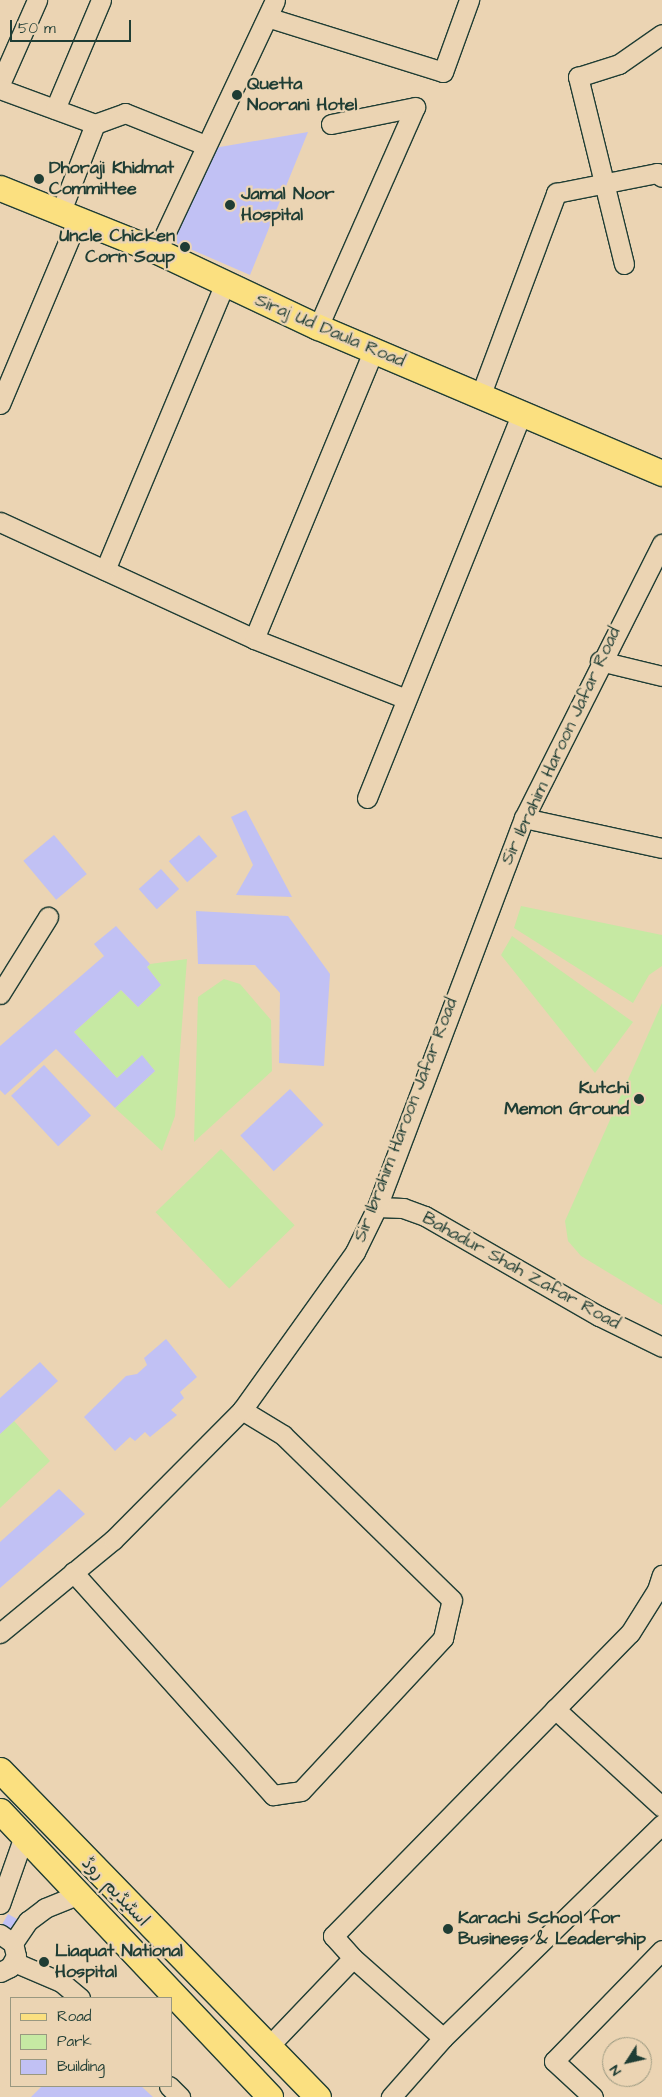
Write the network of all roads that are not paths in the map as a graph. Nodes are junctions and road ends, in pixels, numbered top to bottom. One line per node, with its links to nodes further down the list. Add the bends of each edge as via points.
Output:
1 (37, 0): 6 (street)
2 (101, 0): 8 (street)
3 (469, 0): 4 (street, via 443,72)
4 (273, 9): 11 (street)
5 (662, 34): 13 (street, via 619,64 578,77)
6 (0, 84)
7 (0, 89): 8 (street)
8 (54, 109): 9 (street)
9 (95, 124): 11 (street, via 124,113); 15 (street)
10 (332, 124): 19 (street, via 415,107)
11 (205, 145): 16 (street)
12 (662, 177): 13 (street, via 658,173)
13 (604, 183): 17 (street); 21 (street, via 556,193)
14 (0, 188): 15 (main road, Siraj Ud Daula Road)
15 (69, 214): 16 (main road, Siraj Ud Daula Road); 22 (street)
16 (157, 251): 18 (main road, Siraj Ud Daula Road)
17 (624, 264)
18 (224, 285): 19 (main road, Siraj Ud Daula Road); 27 (street)
19 (318, 327): 20 (main road, Siraj Ud Daula Road)
20 (373, 351): 21 (main road, Siraj Ud Daula Road); 28 (street)
21 (481, 394): 23 (main road, Siraj Ud Daula Road)
22 (0, 404)
23 (522, 413): 24 (main road, Siraj Ud Daula Road); 31 (street)
24 (662, 473)
25 (0, 522): 27 (street)
26 (662, 544): 29 (street, Sir Ibrahim Haroon Jafar Road)
27 (104, 570): 28 (street)
28 (254, 639): 31 (street)
29 (600, 661): 30 (street); 33 (street, Sir Ibrahim Haroon Jafar Road)
30 (662, 676)
31 (406, 699): 32 (street)
32 (366, 798)
33 (524, 818): 34 (street); 37 (street, Sir Ibrahim Haroon Jafar Road, via 427,1064)
34 (662, 848)
35 (48, 917): 36 (street)
36 (0, 994)
37 (377, 1207): 38 (street, Bahadur Shah Zafar Road, via 403,1208 425,1216 599,1316); 39 (street, Sir Ibrahim Haroon Jafar Road, via 355,1252)
38 (662, 1347)
39 (242, 1410): 40 (street, Sir Ibrahim Haroon Jafar Road, via 113,1540); 40 (street, via 282,1435 452,1600 443,1638 301,1791 273,1795)
40 (73, 1572): 42 (street, Sir Ibrahim Haroon Jafar Road)
41 (662, 1575): 43 (street, via 657,1590 630,1633)
42 (1, 1632)
43 (555, 1709): 45 (street); 53 (street, via 333,1936)
44 (2, 1770): 57 (main road, اسٹیڈیم روڈ)
45 (662, 1807)
46 (0, 1811): 48 (main road, اسٹیڈیم روڈ)
47 (662, 1824): 56 (street)
48 (24, 1836): 49 (main road, اسٹیڈیم روڈ); 50 (street)
49 (79, 1894): 51 (street, via 45,1908); 58 (main road, اسٹیڈیم روڈ)
50 (0, 1904)
51 (6, 1938): 54 (street)
52 (662, 1950): 64 (street, via 554,2061)
53 (353, 1958): 56 (street); 57 (street)
54 (7, 1967): 55 (street, via 54,1978)
55 (79, 1997)
56 (443, 2038): 63 (street)
57 (268, 2048): 58 (main road); 62 (main road, اسٹیڈیم روڈ)
58 (246, 2073): 61 (main road, اسٹیڈیم روڈ)
59 (169, 2087): 60 (street)
60 (180, 2097)
61 (270, 2097)
62 (318, 2097)
63 (391, 2097)
64 (593, 2097)

